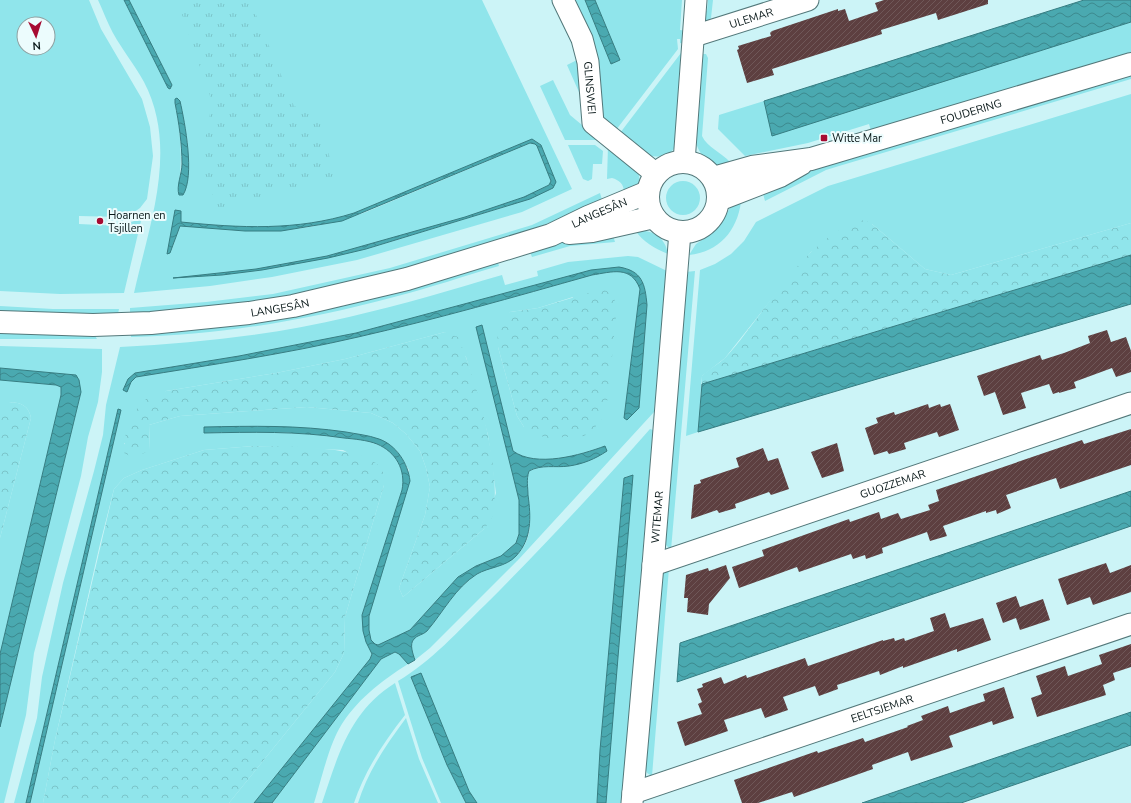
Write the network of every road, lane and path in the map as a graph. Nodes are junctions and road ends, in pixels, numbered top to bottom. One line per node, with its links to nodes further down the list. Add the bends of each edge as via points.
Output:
1 (563, 0): 9 (street, GLINSWEI, via 582,39 588,62 593,123)
2 (696, 0): 4 (street)
3 (808, 0): 4 (street, ULEMAR)
4 (694, 36): 7 (street)
5 (1131, 64): 6 (street, FOUDERING)
6 (810, 159): 8 (street, FOUDERING, via 746,168); 10 (street, FOUDERING, via 780,176)
7 (684, 162): 8 (street, via 696,164); 9 (street, via 664,167)
8 (713, 178): 10 (street)
9 (652, 183): 11 (street, via 648,205); 13 (street, LANGESÂN)
10 (718, 200): 12 (street, via 715,211 701,227)
11 (654, 217): 12 (street, via 661,224); 13 (street, LANGESÂN, via 592,231)
12 (680, 232): 16 (street, WITEMAR)
13 (552, 235): 14 (street, LANGESÂN, via 407,279 340,296 264,310 198,319 125,324 49,325)
14 (0, 322)
15 (1131, 403): 16 (street, GUOZZEMAR)
16 (653, 565): 18 (street, WITEMAR)
17 (1131, 624): 18 (street, EELTSJEMAR)
18 (633, 798)

